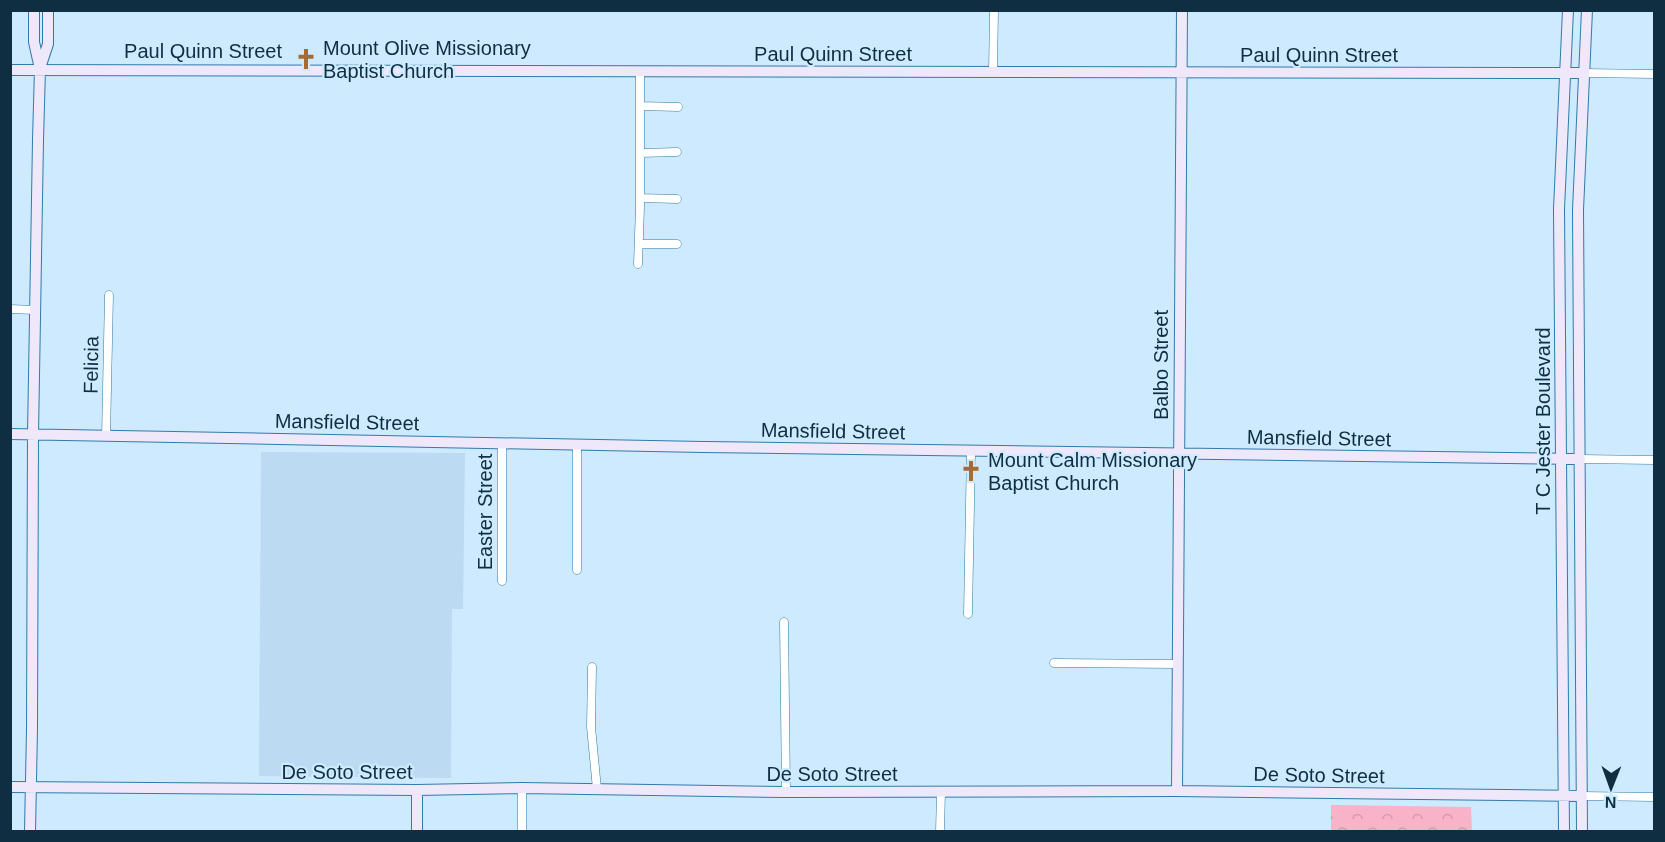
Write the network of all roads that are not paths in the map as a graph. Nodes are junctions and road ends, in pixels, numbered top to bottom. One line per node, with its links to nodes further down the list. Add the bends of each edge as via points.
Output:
1 (34, 10): 7 (street, via 34,42)
2 (48, 10): 7 (street, via 48,44)
3 (994, 10): 10 (street)
4 (1182, 10): 11 (street, Balbo Street)
5 (1568, 10): 12 (street, T C Jester Boulevard)
6 (1587, 10): 13 (street, T C Jester Boulevard)
7 (40, 69): 8 (street, Paul Quinn Street); 9 (street, Paul Quinn Street); 28 (street)
8 (10, 70)
9 (640, 72): 10 (street, Paul Quinn Street); 15 (street)
10 (993, 72): 11 (street, Paul Quinn Street)
11 (1181, 73): 12 (street, Paul Quinn Street); 37 (street, Balbo Street)
12 (1565, 73): 13 (street, Paul Quinn Street); 21 (street, T C Jester Boulevard)
13 (1584, 73): 14 (street, Paul Quinn Street); 22 (street, T C Jester Boulevard)
14 (1654, 74)
15 (640, 106): 16 (street); 18 (street)
16 (678, 107)
17 (677, 152): 18 (street)
18 (640, 153): 19 (street)
19 (640, 198): 20 (street); 23 (street)
20 (677, 199)
21 (1558, 209): 22 (street); 29 (street, T C Jester Boulevard)
22 (1578, 210): 30 (street, T C Jester Boulevard)
23 (639, 244): 24 (street); 25 (street)
24 (677, 244)
25 (638, 264)
26 (109, 295): 33 (street, Felicia)
27 (10, 309): 28 (street)
28 (35, 310): 32 (street)
29 (1560, 335): 30 (street); 38 (street, T C Jester Boulevard)
30 (1579, 335): 39 (street, T C Jester Boulevard)
31 (10, 434): 32 (street, Mansfield Street)
32 (33, 435): 33 (street, Mansfield Street); 53 (street)
33 (106, 436): 34 (street, Mansfield Street)
34 (502, 443): 35 (street, Mansfield Street); 44 (street, Easter Street)
35 (577, 444): 36 (street, Mansfield Street); 41 (street)
36 (971, 451): 37 (street, Mansfield Street); 45 (street)
37 (1179, 454): 38 (street, Mansfield Street); 48 (street, Balbo Street)
38 (1561, 459): 39 (street, Mansfield Street); 42 (street, T C Jester Boulevard)
39 (1580, 459): 40 (street, Mansfield Street); 43 (street, T C Jester Boulevard)
40 (1654, 460)
41 (577, 570)
42 (1562, 570): 43 (street); 50 (street, T C Jester Boulevard)
43 (1581, 570): 51 (street, T C Jester Boulevard)
44 (502, 581)
45 (968, 614)
46 (784, 622): 59 (street)
47 (1054, 663): 48 (street)
48 (1177, 664): 58 (street, Balbo Street)
49 (592, 667): 55 (street, via 591,727)
50 (1563, 684): 51 (street); 60 (street, T C Jester Boulevard)
51 (1581, 684): 61 (street, T C Jester Boulevard)
52 (10, 787): 53 (street, De Soto Street)
53 (30, 787): 56 (street, De Soto Street); 63 (street)
54 (522, 788): 55 (street, De Soto Street); 56 (street, De Soto Street); 65 (street)
55 (597, 789): 59 (street, De Soto Street)
56 (417, 790): 64 (street)
57 (941, 791): 58 (street, De Soto Street); 59 (street, De Soto Street); 66 (street)
58 (1177, 791): 60 (street, De Soto Street)
59 (786, 792)
60 (1563, 796): 61 (street, De Soto Street); 67 (street, T C Jester Boulevard)
61 (1582, 796): 62 (street, De Soto Street); 68 (street, T C Jester Boulevard)
62 (1654, 797)
63 (30, 831)
64 (417, 831)
65 (522, 831)
66 (940, 831)
67 (1564, 831)
68 (1582, 831)

